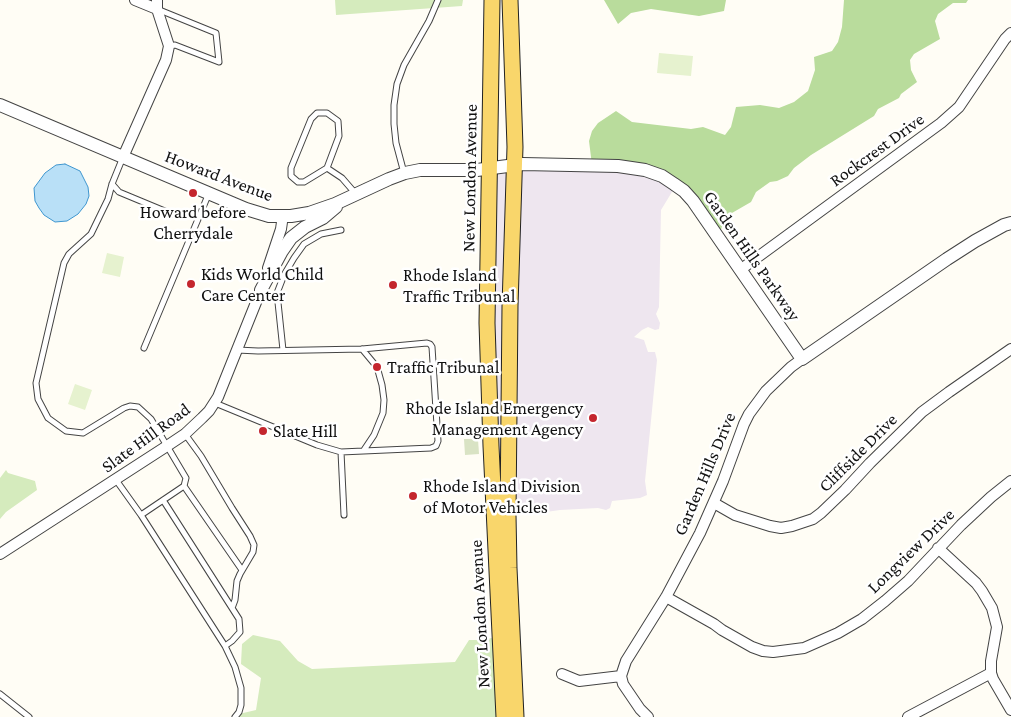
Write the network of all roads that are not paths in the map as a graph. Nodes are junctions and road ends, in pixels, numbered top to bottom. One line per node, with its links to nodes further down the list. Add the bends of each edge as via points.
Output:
1 (135, 0): 5 (street)
2 (438, 0): 13 (lane, via 397,84 394,134)
3 (492, 0): 12 (main road, New London Avenue)
4 (510, 2): 10 (main road, New London Avenue)
5 (157, 4): 7 (street); 7 (lane, via 216,33 219,62 175,44)
6 (1011, 33): 21 (street, Rockcrest Drive, via 959,107 941,123)
7 (169, 46): 9 (street, via 166,60)
8 (0, 105): 9 (street, Howard Avenue)
9 (123, 157): 14 (lane); 15 (street, Howard Avenue)
10 (514, 165): 12 (street, Garden Hills Parkway); 21 (street, Garden Hills Parkway, via 618,166 662,176 693,201); 55 (main road, New London Avenue, via 508,490)
11 (327, 168): 11 (lane, via 304,182 298,182 291,176 291,168 311,119 317,113 327,113 338,121 339,136); 16 (lane, via 342,178)
12 (489, 169): 13 (street, Howard Avenue); 54 (main road, New London Avenue, via 487,322)
13 (404, 173): 16 (street, Howard Avenue)
14 (112, 184): 17 (lane, via 119,192); 31 (lane, via 91,234 64,263 36,383 38,399 48,418 66,431 83,433 124,408 138,407 151,419)
15 (209, 193): 18 (street, Howard Avenue, via 255,212); 23 (lane)
16 (351, 196): 18 (street, Howard Avenue, via 309,213); 22 (street, via 291,238)
17 (172, 214)
18 (282, 217): 22 (street, Slate Hill Road, via 281,230)
19 (1011, 223): 28 (street, Garden Hills Drive, via 947,259)
20 (341, 230): 27 (lane, via 321,234 304,244 284,275 278,293)
21 (740, 270): 28 (street, Garden Hills Parkway)
22 (261, 290): 26 (street, Slate Hill Road)
23 (144, 348)
24 (362, 349): 27 (lane); 32 (lane, via 377,367 384,400 377,428); 32 (lane, via 430,344 438,441 431,448)
25 (1011, 349): 38 (street, Cliffside Drive, via 922,412 813,519 781,528 735,515)
26 (237, 350): 27 (lane); 29 (street, Slate Hill Road)
27 (283, 350)
28 (802, 359): 38 (street, Garden Hills Drive, via 766,391 749,414)
29 (215, 403): 30 (street, Slate Hill Road); 33 (lane)
30 (185, 434): 31 (street, Slate Hill Road); 43 (lane, via 254,545)
31 (167, 446): 34 (street, Slate Hill Road); 36 (lane, via 186,478)
32 (364, 450): 33 (lane)
33 (341, 452): 39 (lane)
34 (116, 480): 40 (lane); 42 (street, Slate Hill Road)
35 (1011, 481): 41 (street, Longview Drive)
36 (184, 486): 37 (lane); 43 (lane)
37 (163, 500): 40 (lane); 45 (lane)
38 (714, 503): 44 (street, Garden Hills Drive)
39 (344, 515)
40 (141, 516): 46 (lane)
41 (938, 548): 44 (street, Longview Drive, via 896,592 862,619 838,634 793,650 763,651 752,647); 47 (street, via 976,583 992,608 997,627)
42 (0, 554)
43 (242, 570): 45 (lane)
44 (666, 597): 49 (street, Garden Hills Drive, via 630,653)
45 (232, 608): 46 (lane, via 240,632)
46 (225, 646): 53 (lane, via 241,688 241,705)
47 (991, 673): 51 (street); 57 (street)
48 (562, 674): 49 (street, via 579,681)
49 (622, 676): 56 (street, via 628,692)
50 (0, 694): 52 (lane)
51 (1011, 710)
52 (29, 717)
53 (235, 717)
54 (504, 717)
55 (516, 717)
56 (648, 717)
57 (908, 717)

